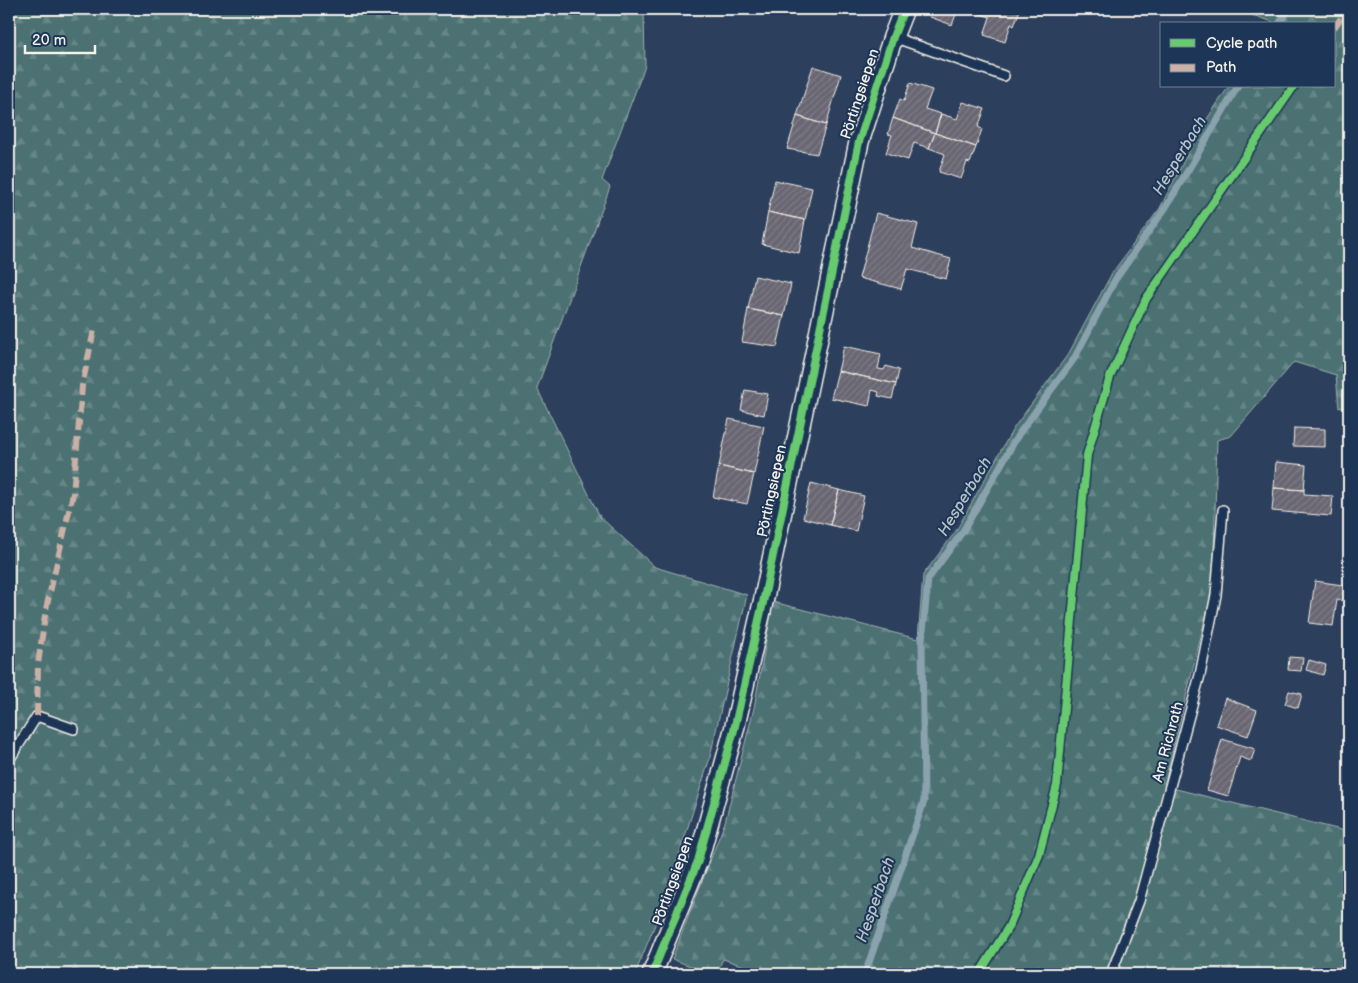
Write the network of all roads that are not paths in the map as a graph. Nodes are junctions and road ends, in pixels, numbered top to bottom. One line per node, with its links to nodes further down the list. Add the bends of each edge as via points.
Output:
1 (904, 9): 2 (street, Pörtingsiepen)
2 (893, 37): 3 (lane); 7 (street, Pörtingsiepen, via 859,142 734,730 698,861)
3 (1004, 76)
4 (1222, 510): 8 (lane, Am Richrath, via 1216,596 1200,675 1139,901)
5 (74, 729): 6 (lane, via 37,716)
6 (9, 760)
7 (652, 974)
8 (1111, 974)

